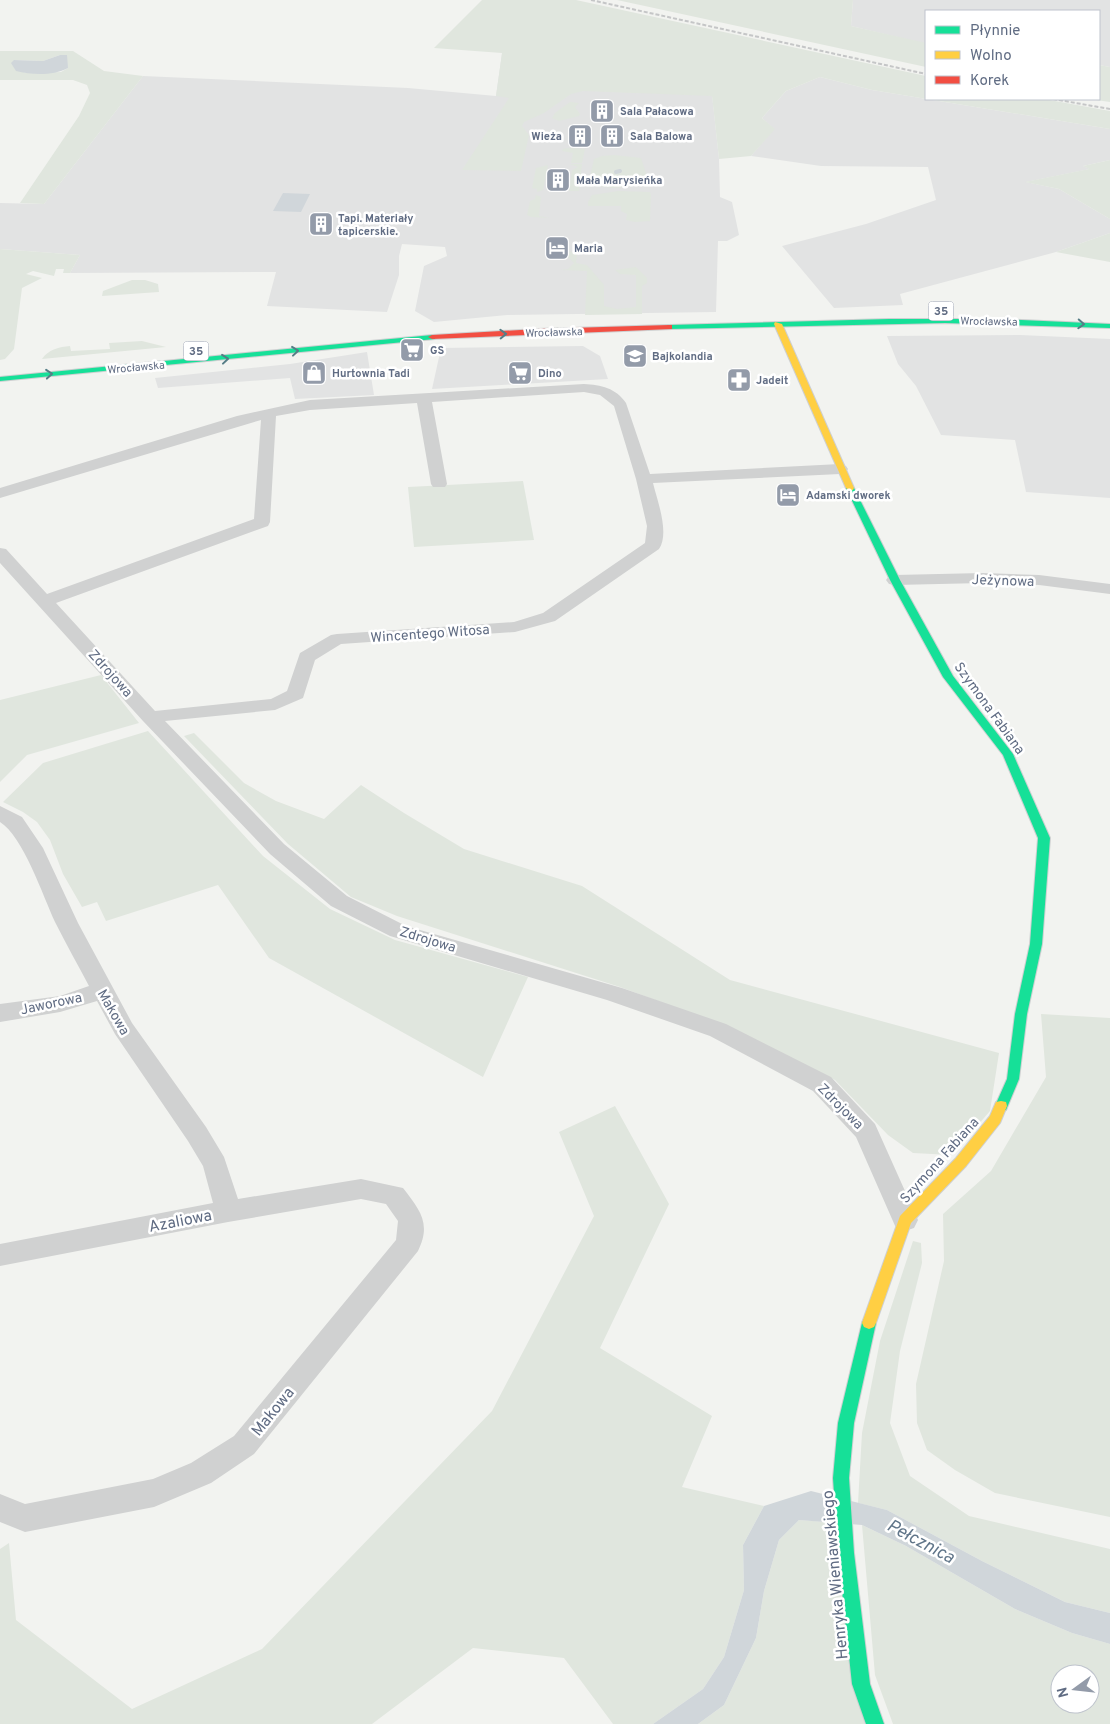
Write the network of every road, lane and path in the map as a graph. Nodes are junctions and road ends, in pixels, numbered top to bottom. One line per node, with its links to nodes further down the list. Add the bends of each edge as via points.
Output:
1 (1050, 311): 4 (main road, Wrocławska / 35, via 904,312 484,325)
2 (778, 324): 3 (main road, Wrocławska / 35, one-way to 3, via 964,320); 5 (main road, Wrocławska / 35, one-way to 2, via 440,337); 8 (main road, Szymona Fabiana)
3 (1110, 326)
4 (0, 368)
5 (0, 379)
6 (424, 399): 7 (street, Wincentego Witosa, via 310,405); 9 (street, Wincentego Witosa, via 584,388 606,391 622,406); 10 (street)
7 (269, 413): 11 (street, Wincentego Witosa); 15 (street, via 262,522)
8 (840, 469): 9 (street); 13 (main road, Szymona Fabiana)
9 (644, 479): 16 (street, Wincentego Witosa, via 655,526 653,545 549,617 515,627 337,639 307,657 296,694 275,704)
10 (439, 484)
11 (0, 493)
12 (0, 553): 15 (street, Zdrojowa)
13 (895, 580): 14 (street, Jeżynowa, via 1039,580); 22 (main road, Szymona Fabiana, via 948,677 1008,754 1044,838 1036,944 1020,1014 1013,1079 995,1119 961,1162)
14 (1110, 589)
15 (45, 601): 16 (street, Zdrojowa)
16 (150, 716): 22 (street, Zdrojowa, via 277,849 339,901 398,931 614,994 718,1030 822,1084 866,1131)
17 (0, 813): 18 (street, Makowa, via 15,822 32,848)
18 (102, 991): 19 (street, Jaworowa, via 60,1004); 21 (street, Makowa, via 123,1028 215,1164)
19 (0, 1013)
20 (361, 1189): 21 (street, Azaliowa); 24 (street, Makowa, via 394,1195 411,1218 409,1244 244,1445 201,1473 154,1492 25,1518)
21 (228, 1211): 23 (street, Azaliowa)
22 (905, 1220): 25 (main road, Henryka Wieniawskiego, via 869,1323 846,1423 842,1478 846,1553 861,1684)
23 (0, 1255)
24 (0, 1508)
25 (875, 1724)

